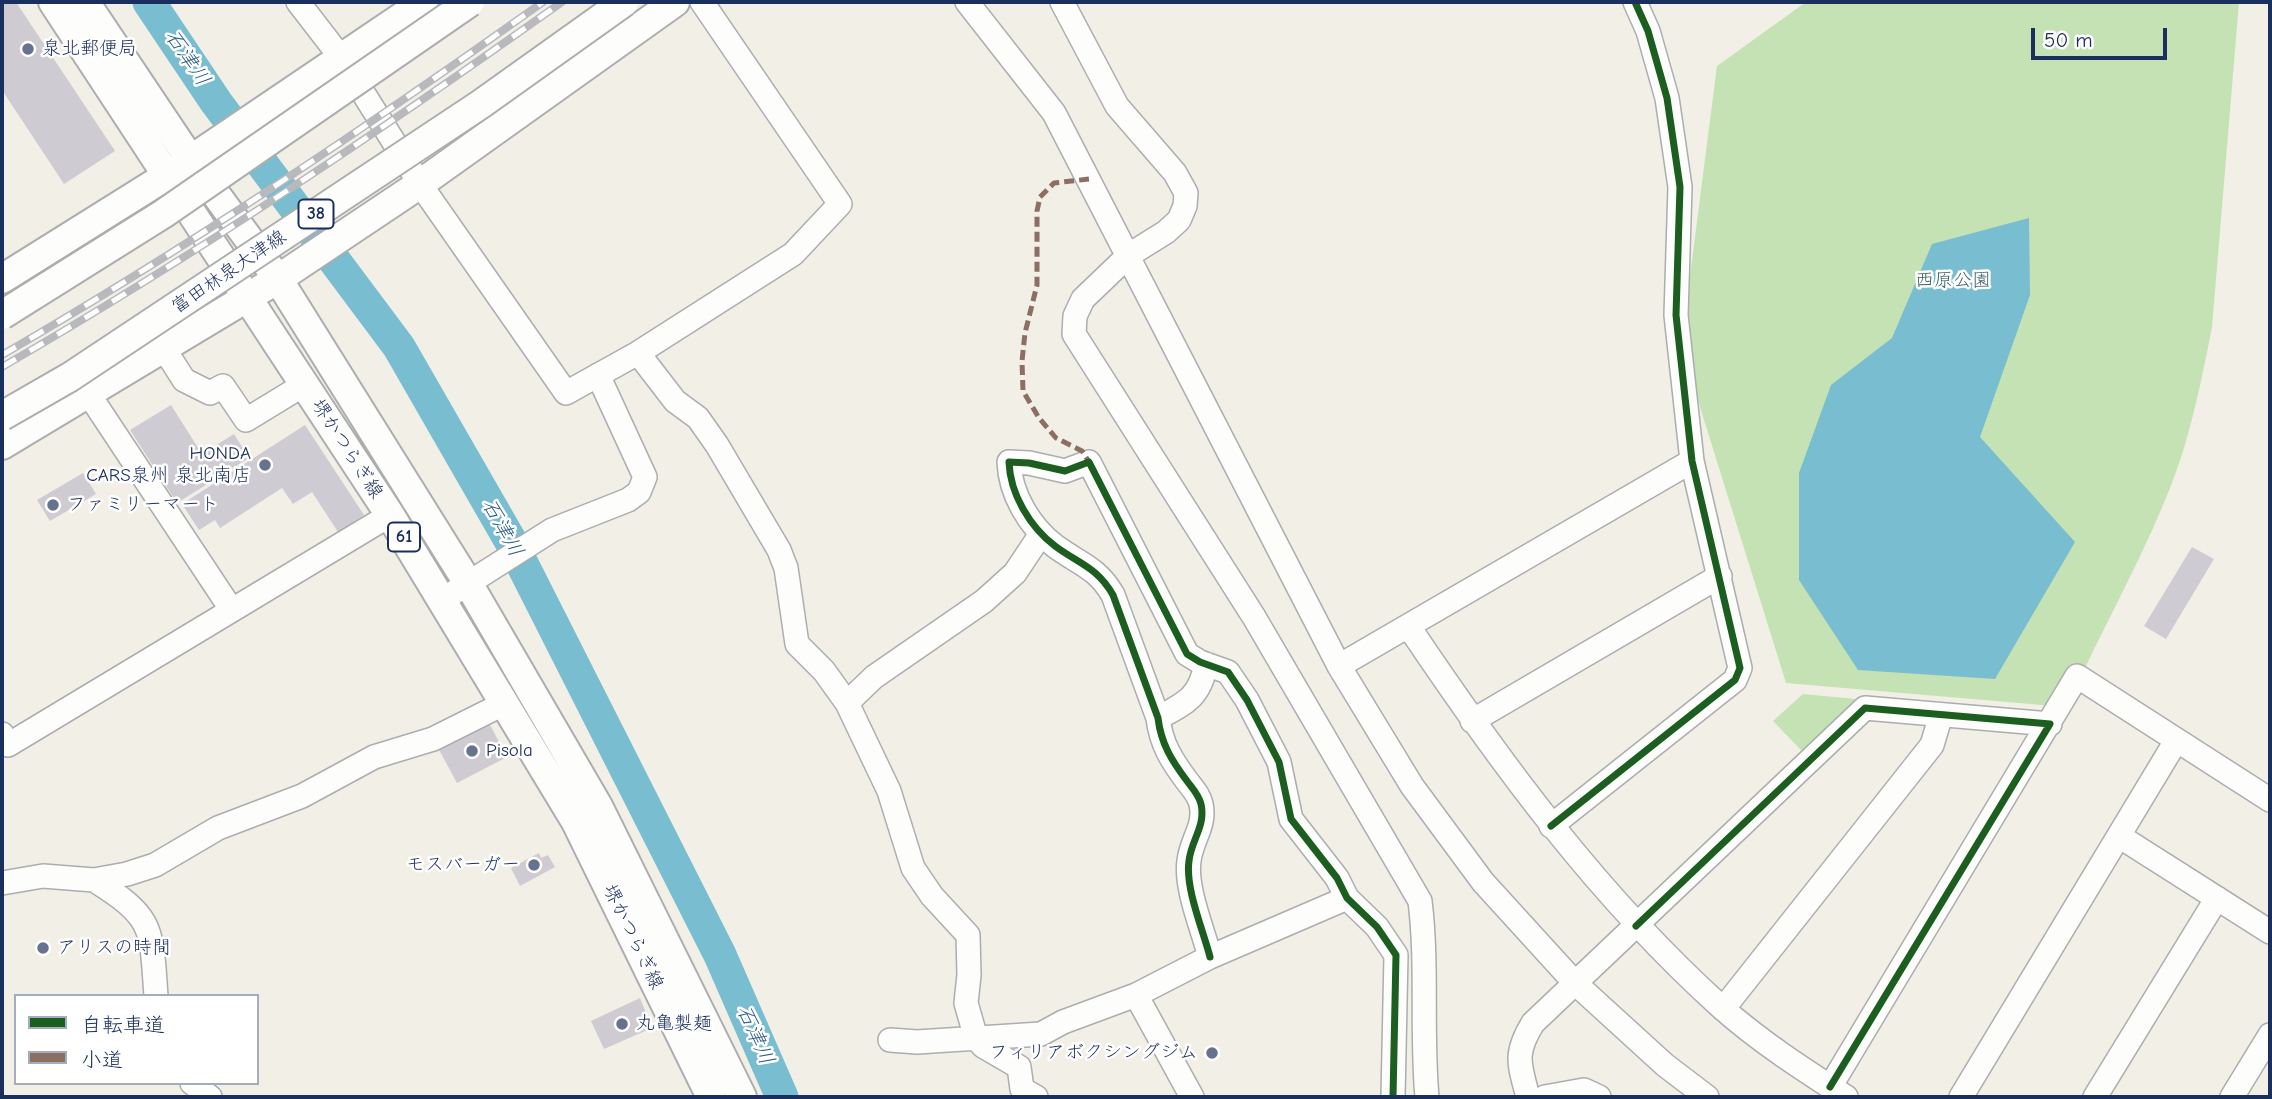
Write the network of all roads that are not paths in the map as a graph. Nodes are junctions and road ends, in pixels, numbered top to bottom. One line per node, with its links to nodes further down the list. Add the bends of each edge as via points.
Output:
1 (53, 2): 13 (main road, 堺かつらぎ線 / 61)
2 (85, 2): 13 (main road, 堺かつらぎ線 / 61)
3 (298, 2): 12 (street)
4 (424, 2): 12 (main road)
5 (470, 2): 19 (main road, bridge, via 163,214)
6 (624, 2): 25 (main road, 富田林泉大津線 / 38, bridge, via 470,112 70,377)
7 (676, 2): 14 (main road)
8 (702, 2): 21 (street, via 840,204 793,254)
9 (967, 2): 15 (street, via 1054,113)
10 (1062, 2): 15 (street, via 1117,106 1175,173 1186,193 1179,220)
11 (1635, 2): 27 (street, via 1667,98 1680,187 1676,315)
12 (342, 60): 13 (main road); 14 (street)
13 (188, 161): 16 (main road); 17 (main road, 堺かつらぎ線 / 61); 18 (main road, 堺かつらぎ線 / 61)
14 (420, 184): 17 (main road); 22 (street, via 566,393)
15 (1129, 256): 36 (street); 70 (street, via 1083,299 1075,316 1074,334 1254,617 1420,901)
16 (6, 269)
17 (285, 274): 18 (main road); 31 (main road, 堺かつらぎ線 / 61)
18 (247, 296): 20 (main road); 23 (main road, 堺かつらぎ線 / 61)
19 (2, 315)
20 (163, 347): 23 (street, via 184,380 210,393 223,386 246,420); 24 (main road)
21 (638, 353): 22 (street); 38 (street, via 717,445 779,550 797,644)
22 (598, 375): 31 (street, via 645,477 639,492 552,530)
23 (305, 384): 28 (main road, 堺かつらぎ線 / 61)
24 (88, 393): 26 (main road); 33 (street)
25 (2, 416)
26 (2, 445)
27 (1692, 461): 30 (street); 34 (street)
28 (390, 515): 32 (main road, 堺かつらぎ線 / 61); 33 (street)
29 (1041, 534): 35 (street, via 1018,500 1009,463 1065,471 1089,462 1187,654); 38 (street, via 1015,573 984,601 874,677); 40 (street, via 1104,579)
30 (1720, 576): 41 (street); 46 (street, via 1740,668 1735,680)
31 (478, 577): 32 (street); 66 (main road, 堺かつらぎ線 / 61)
32 (442, 600): 37 (main road, 堺かつらぎ線 / 61)
33 (231, 609): 43 (street, via 8,744)
34 (1409, 627): 36 (street); 41 (street)
35 (1206, 664): 40 (street, via 1202,684 1188,702); 50 (street, via 1228,672 1247,700 1279,762 1292,819)
36 (1339, 666): 55 (street, via 1412,786 1483,882)
37 (503, 704): 48 (street, via 433,739 374,757 302,796 218,828 155,865); 65 (main road, 堺かつらぎ線 / 61, via 576,822)
38 (847, 704): 60 (street, via 888,791 913,868 968,935 966,1003)
39 (1941, 715): 42 (street); 52 (street, via 1865,708); 58 (street, via 1932,745)
40 (1158, 718): 54 (street, via 1160,737 1200,799 1204,814 1188,864)
41 (1472, 721): 46 (street)
42 (2050, 724): 44 (street, via 2077,676); 63 (street)
43 (2, 734)
44 (2176, 741): 45 (street); 47 (street)
45 (2270, 800)
46 (1551, 826): 52 (street)
47 (2119, 836): 51 (street); 75 (street)
48 (94, 880): 49 (street, via 43,876); 56 (street, via 123,898 145,922 152,941)
49 (3, 885)
50 (1347, 898): 54 (street); 69 (street, via 1377,927 1396,955)
51 (2217, 898): 53 (street); 76 (street)
52 (1636, 926): 55 (street); 58 (street)
53 (2270, 932)
54 (1210, 957): 57 (street)
55 (1575, 983): 71 (street, via 1533,1023 1522,1041 1520,1067); 74 (street)
56 (156, 994)
57 (1136, 995): 60 (street, via 1041,1034); 68 (street)
58 (1723, 1009): 63 (street)
59 (2270, 1035): 77 (street)
60 (975, 1038): 61 (street); 67 (street, via 1019,1067 1022,1089)
61 (890, 1040)
62 (194, 1085): 64 (street)
63 (1838, 1092)
64 (209, 1097)
65 (711, 1097)
66 (742, 1097)
67 (1036, 1097)
68 (1192, 1097)
69 (1393, 1097)
70 (1427, 1097)
71 (1528, 1097)
72 (1545, 1097): 73 (street, via 1584,1090)
73 (1599, 1097)
74 (1707, 1097)
75 (1961, 1097)
76 (2095, 1097)
77 (2232, 1097)

